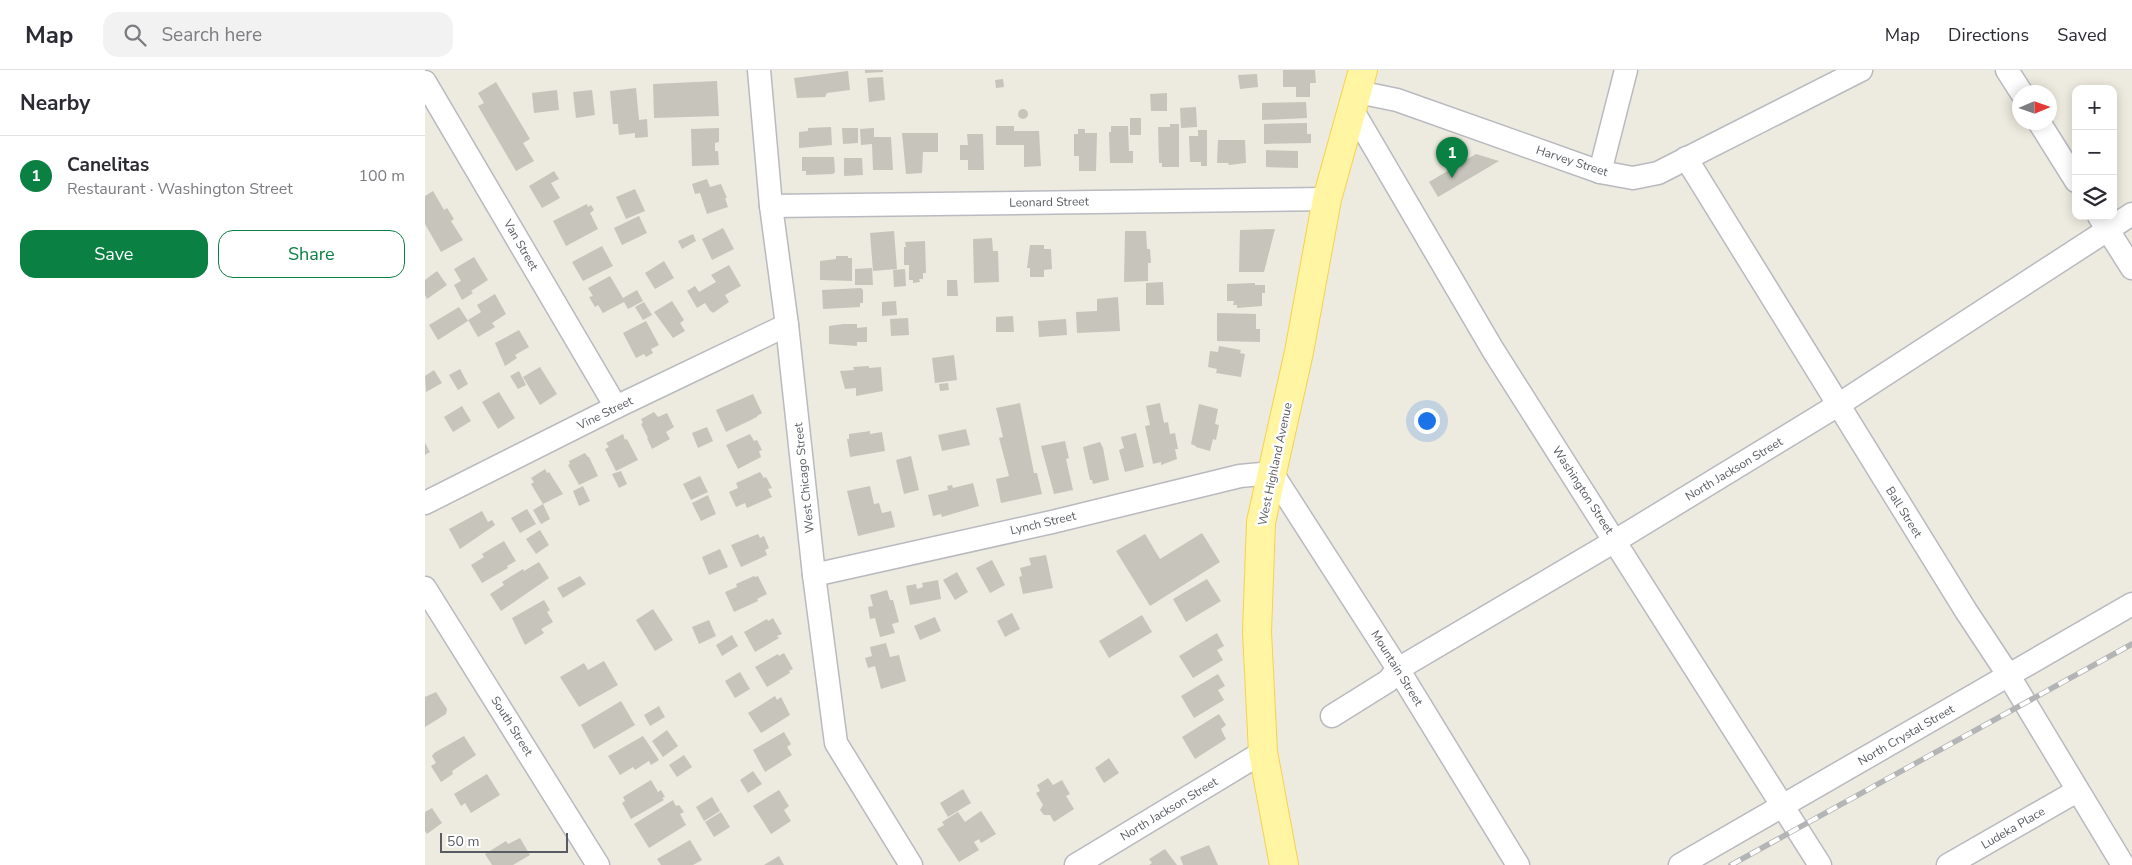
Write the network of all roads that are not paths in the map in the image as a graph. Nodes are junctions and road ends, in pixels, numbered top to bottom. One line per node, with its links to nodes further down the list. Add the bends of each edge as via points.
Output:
1 (759, 70): 13 (street, West Chicago Street)
2 (1626, 70): 10 (street)
3 (1861, 70): 9 (street, Harvey Street)
4 (2007, 70): 6 (street)
5 (425, 82): 19 (street, Van Street)
6 (2017, 85)
7 (1358, 91): 10 (street, Harvey Street, via 1397,100); 12 (main road, West Highland Avenue); 22 (street, Washington Street, via 1493,350)
8 (2044, 130): 11 (street)
9 (1686, 158): 10 (street, Harvey Street, via 1658,173 1633,178); 18 (street, Ball Street)
10 (1600, 172)
11 (2072, 175)
12 (1327, 199): 13 (street, Leonard Street); 20 (main road, West Highland Avenue, via 1299,352)
13 (771, 206): 17 (street, West Chicago Street)
14 (2132, 214): 15 (street, North Jackson Street)
15 (2103, 223): 16 (street); 18 (street, North Jackson Street)
16 (2132, 268)
17 (787, 325): 19 (street, Vine Street); 23 (street, West Chicago Street)
18 (1838, 405): 22 (street, North Jackson Street); 27 (street, Ball Street)
19 (616, 407): 21 (street, Vine Street)
20 (1272, 473): 23 (street, Lynch Street, via 1240,476); 26 (street, Mountain Street); 29 (main road, West Highland Avenue, via 1261,522 1257,632)
21 (425, 504)
22 (1615, 541): 26 (street, North Jackson Street); 31 (street, Washington Street)
23 (814, 575): 33 (street, West Chicago Street, via 837,743)
24 (425, 588): 32 (street, South Street)
25 (2132, 604): 27 (street, North Crystal Street)
26 (1398, 668): 28 (street, North Jackson Street, via 1388,681); 36 (street, Mountain Street)
27 (2009, 676): 30 (street, Ball Street); 31 (street, North Crystal Street)
28 (1332, 716)
29 (1263, 752): 34 (street, North Jackson Street); 35 (main road, West Highland Avenue)
30 (2077, 790): 39 (street, Ludeka Place); 40 (street, Ball Street)
31 (1784, 806): 37 (street, North Crystal Street); 38 (street, Washington Street)
32 (598, 865)
33 (911, 865)
34 (1076, 865)
35 (1284, 865)
36 (1517, 865)
37 (1680, 865)
38 (1820, 865)
39 (1949, 865)
40 (2123, 865)

